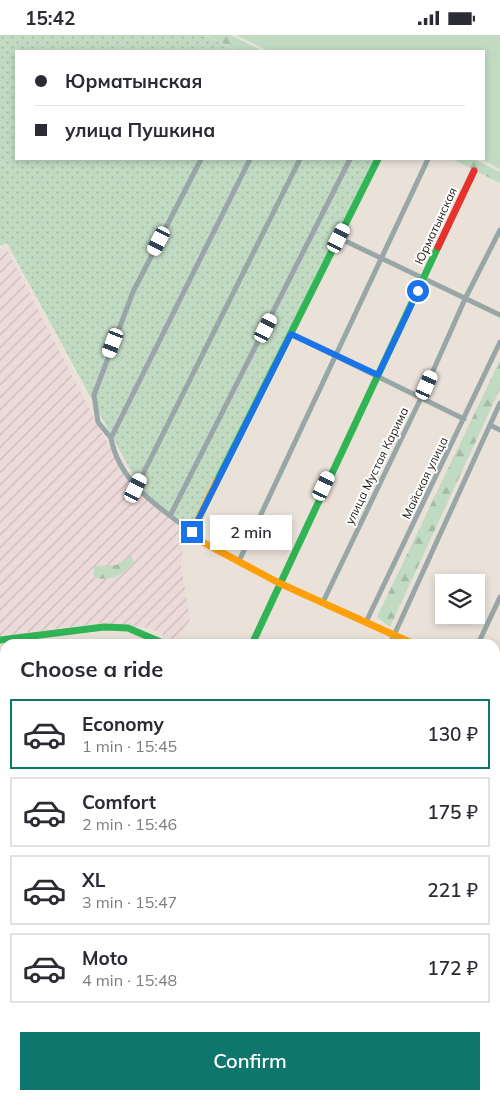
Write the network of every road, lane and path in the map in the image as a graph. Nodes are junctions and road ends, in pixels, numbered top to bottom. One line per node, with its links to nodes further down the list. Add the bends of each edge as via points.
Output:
1 (200, 160): 23 (street, via 133,292 94,395 98,422)
2 (250, 160): 23 (street)
3 (300, 160): 24 (street)
4 (349, 160): 25 (street)
5 (378, 160): 9 (street)
6 (428, 160): 10 (street)
7 (474, 171): 11 (street, Юрматынская)
8 (500, 231): 12 (street, улица Мустая Карима)
9 (339, 238): 10 (street); 14 (street)
10 (382, 258): 11 (street); 16 (street)
11 (424, 279): 12 (street); 17 (street, Юрматынская)
12 (465, 299): 13 (street); 18 (street, улица Мустая Карима)
13 (500, 315)
14 (291, 334): 16 (street); 26 (street)
15 (500, 342): 20 (street, Майская улица)
16 (336, 356): 17 (street); 27 (street)
17 (378, 375): 18 (street); 28 (street, Юрматынская)
18 (421, 398): 20 (street); 30 (street, улица Мустая Карима)
19 (500, 403): 21 (street)
20 (464, 419): 31 (street, Майская улица)
21 (490, 425): 22 (street); 32 (street)
22 (500, 430)
23 (111, 438): 24 (street, via 114,455)
24 (136, 488): 25 (street)
25 (170, 516): 26 (street)
26 (192, 532): 27 (street, via 193,537)
27 (239, 561): 28 (street)
28 (279, 583): 30 (street); 35 (street, Юрматынская)
29 (500, 597): 38 (street)
30 (323, 602): 31 (street)
31 (366, 622): 32 (street)
32 (394, 635): 36 (street); 37 (street)
33 (8, 639): 34 (street, via 104,627 128,628)
34 (153, 639)
35 (254, 639)
36 (392, 639)
37 (403, 639)
38 (480, 639)

